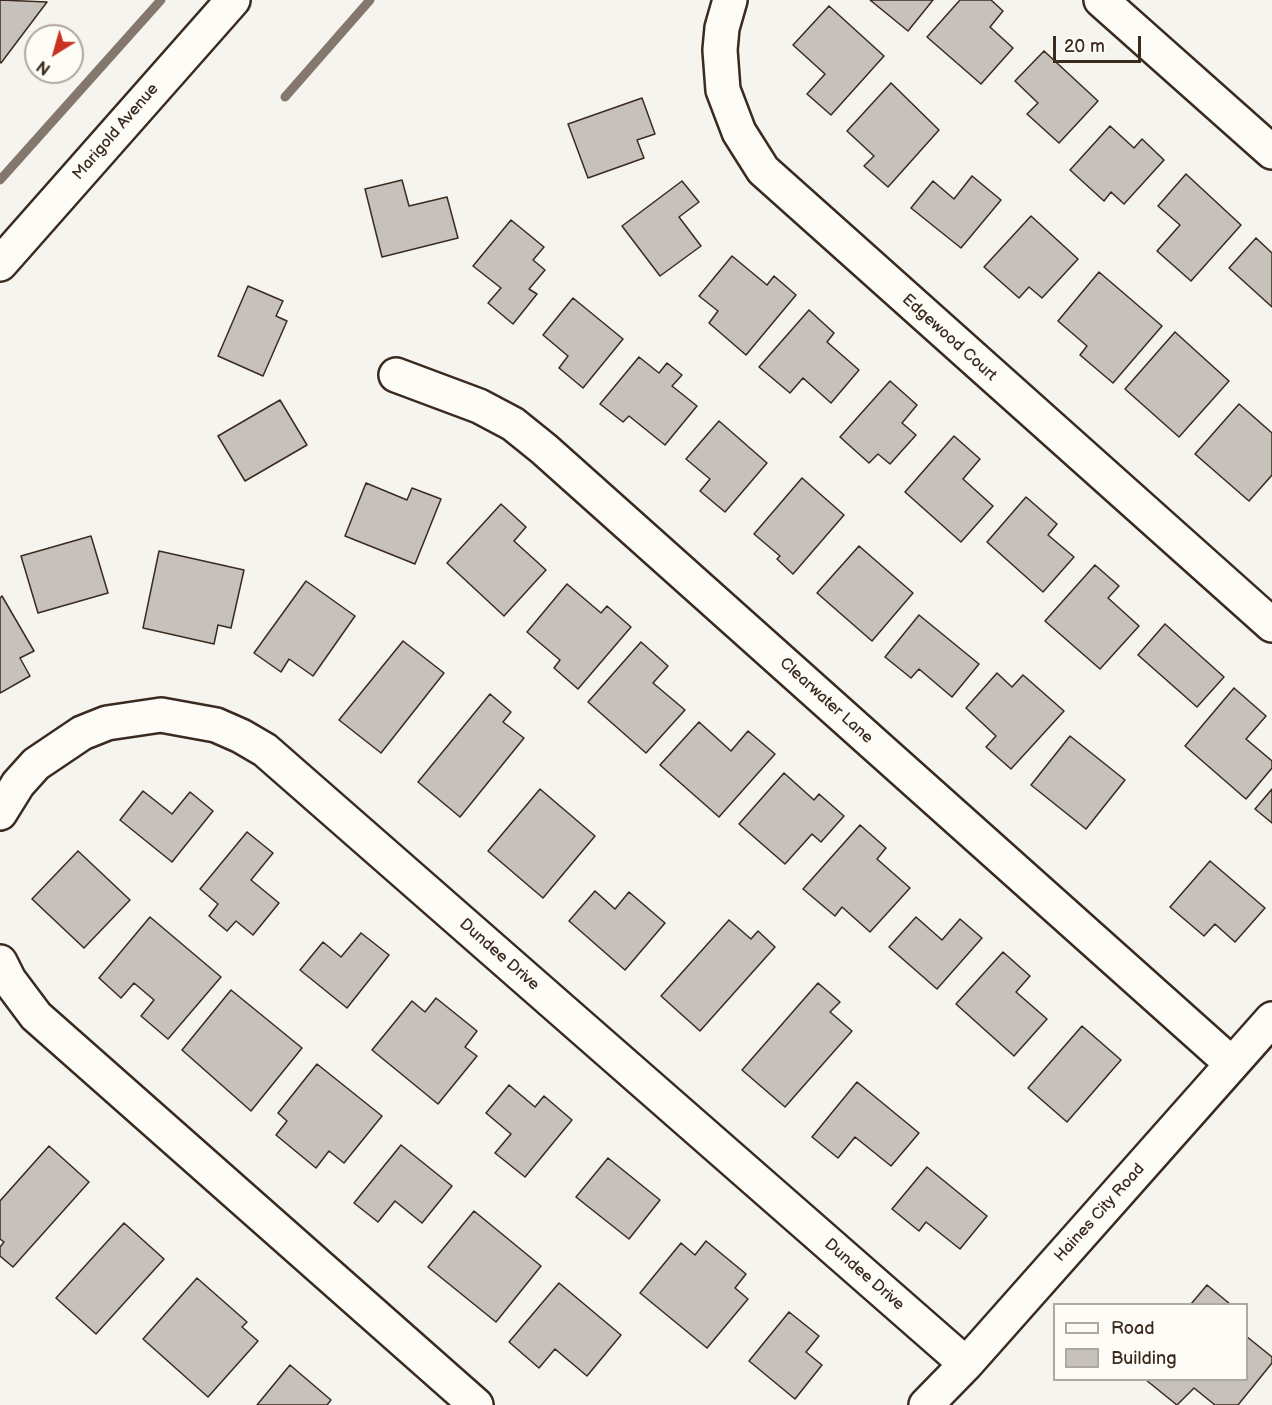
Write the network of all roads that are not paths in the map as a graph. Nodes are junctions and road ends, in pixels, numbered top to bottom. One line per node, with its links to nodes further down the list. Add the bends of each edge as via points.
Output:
1 (233, 0): 5 (street, Marigold Avenue)
2 (730, 0): 7 (street, Edgewood Court, via 720,50 723,90 738,132 763,170)
3 (1101, 0): 4 (street)
4 (1272, 152)
5 (0, 264)
6 (396, 375): 11 (street, Clearwater Lane, via 479,406 513,424 544,449)
7 (1272, 625)
8 (0, 813): 12 (street, Dundee Drive, via 36,764 82,733 107,723 134,717 171,716 216,725 241,736 265,750)
9 (0, 962): 13 (street, via 36,1016)
10 (1272, 1018): 11 (street, Haines City Road)
11 (1232, 1064): 12 (street, Haines City Road)
12 (966, 1364): 14 (street, Haines City Road)
13 (476, 1405)
14 (926, 1405)

